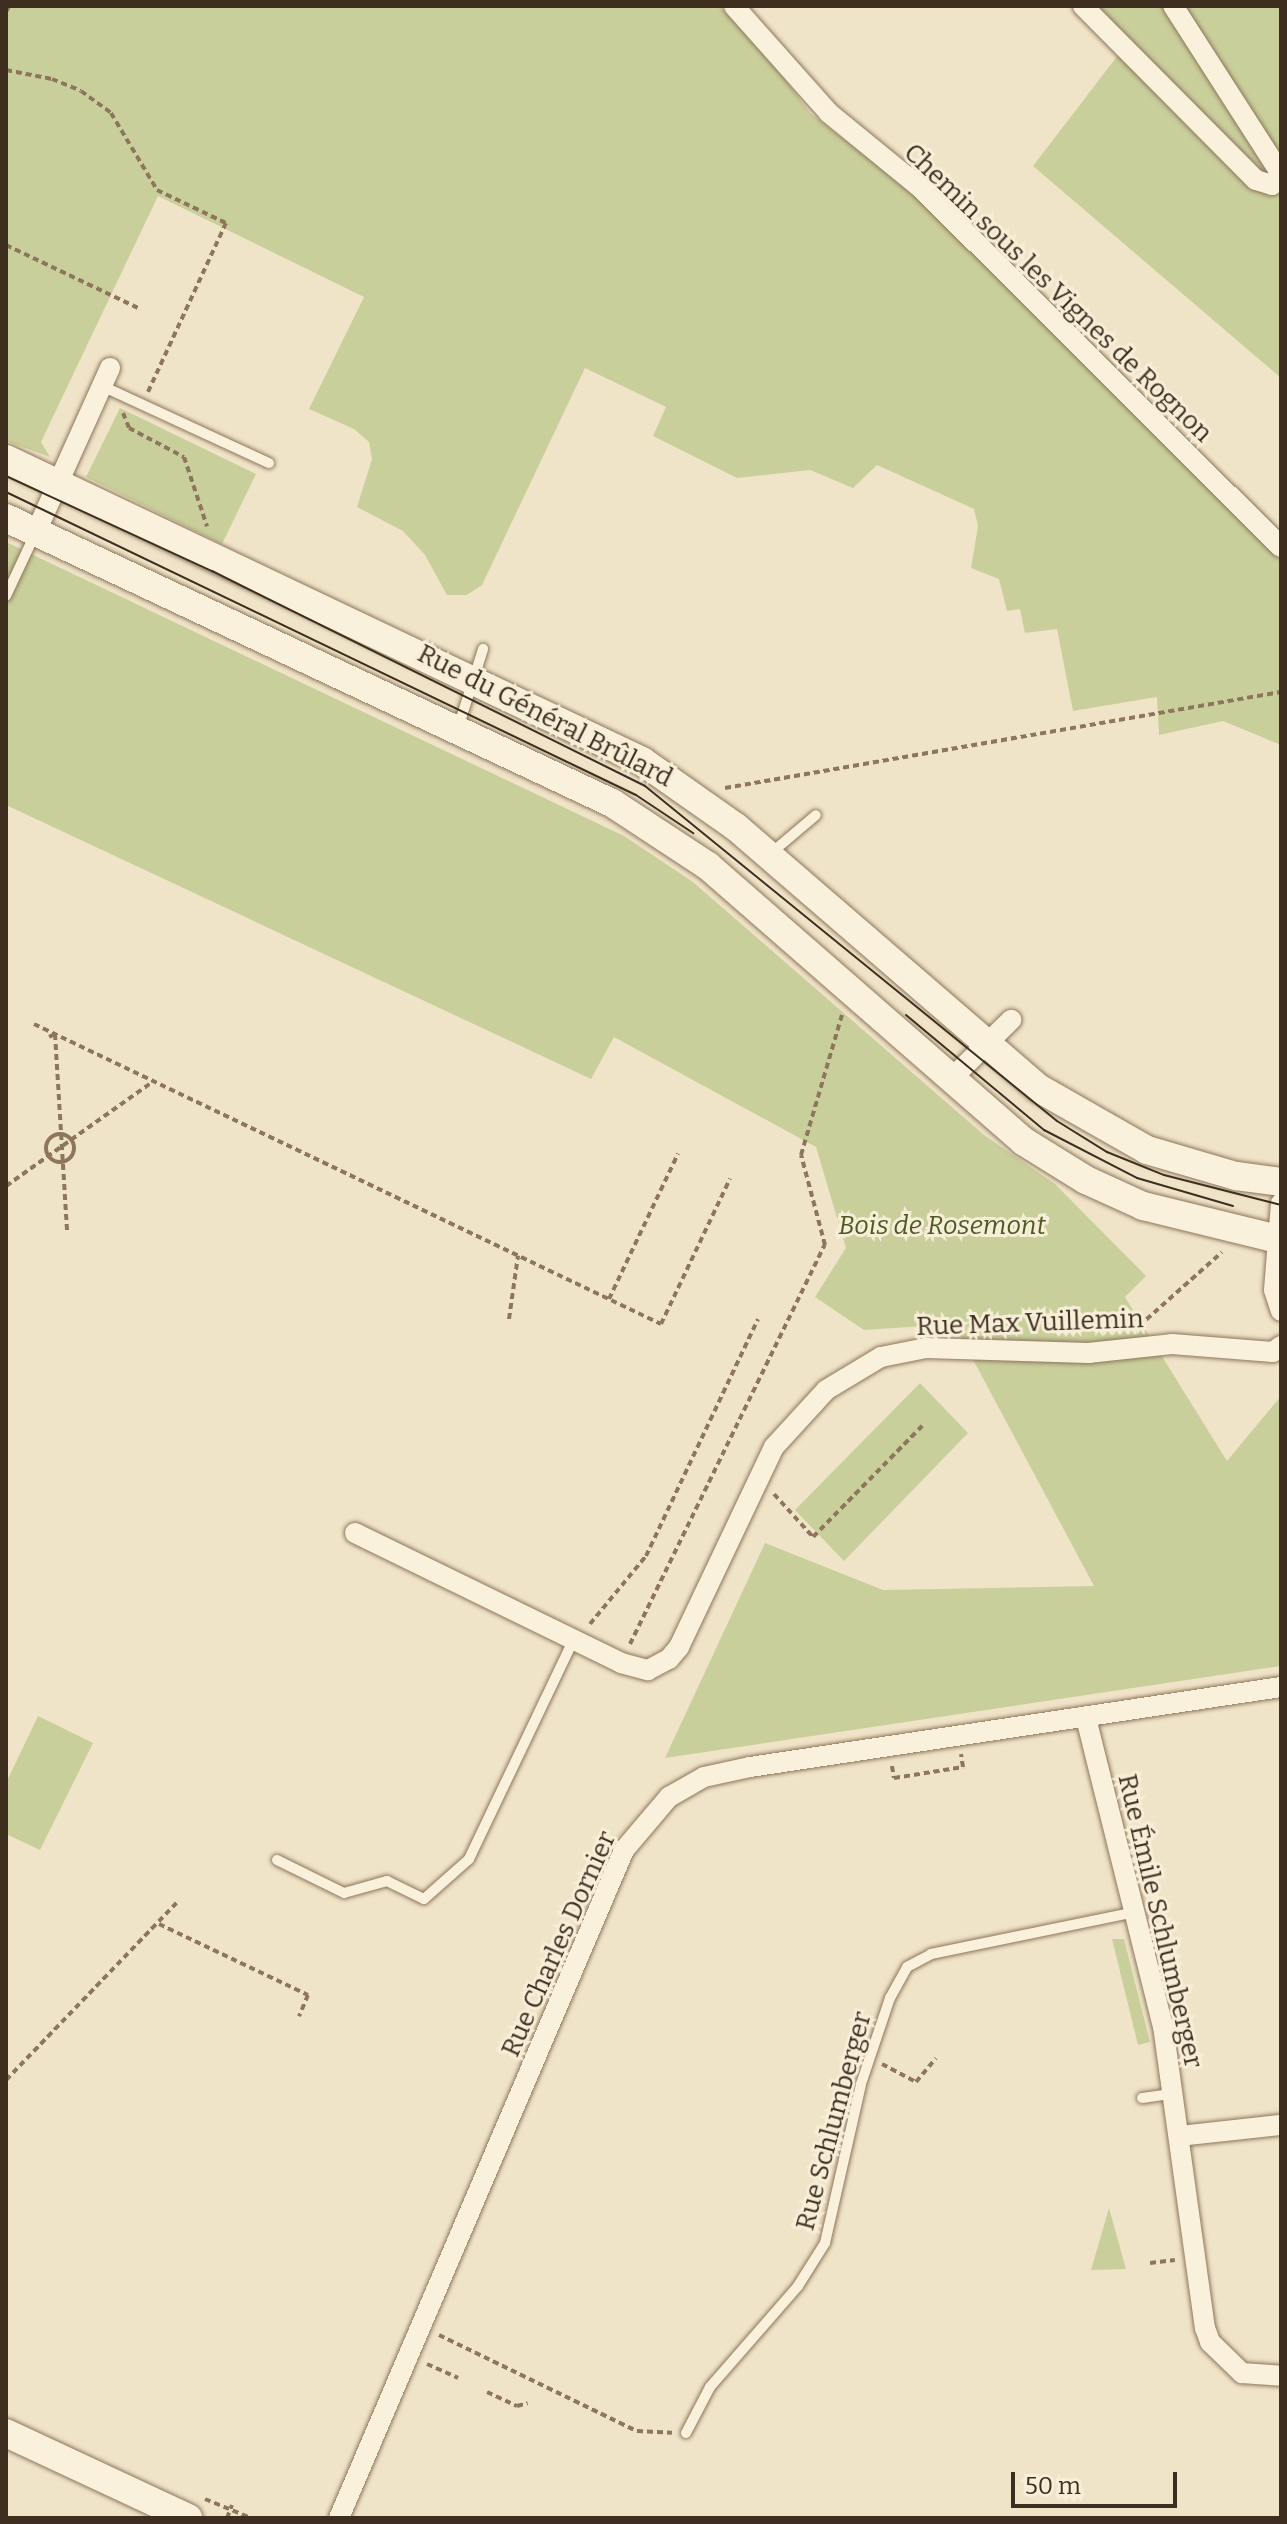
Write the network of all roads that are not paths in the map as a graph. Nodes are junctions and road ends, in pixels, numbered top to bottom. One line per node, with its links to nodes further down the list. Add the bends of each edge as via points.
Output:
1 (734, 6): 10 (street, Chemin sous les Vignes de Rognon, via 829,113 922,189)
2 (1083, 6): 3 (street, via 1217,144 1256,180 1272,185 1281,174)
3 (1173, 6)
4 (109, 382): 6 (lane, via 142,405); 7 (street)
5 (6, 459): 7 (main road, Rue du Général Brûlard)
6 (269, 463)
7 (58, 483): 9 (street); 13 (main road, Rue du Général Brûlard)
8 (6, 518): 9 (main road, Rue du Général Brûlard)
9 (36, 532): 11 (lane); 14 (main road, Rue du Général Brûlard)
10 (1281, 547)
11 (6, 596)
12 (483, 649): 13 (lane)
13 (474, 679): 14 (lane); 16 (main road, Rue du Général Brûlard, via 642,761 682,786)
14 (458, 730): 19 (main road, Rue du Général Brûlard, via 612,803 708,866)
15 (816, 815): 16 (lane)
16 (768, 856): 18 (main road, Rue du Général Brûlard)
17 (1011, 1020): 18 (street)
18 (983, 1044): 19 (street); 20 (main road, Rue du Général Brûlard, via 1040,1089 1147,1150 1236,1176)
19 (950, 1080): 22 (main road, Rue du Général Brûlard, via 1023,1141 1086,1180 1143,1206)
20 (1281, 1182)
21 (1281, 1203): 22 (street)
22 (1279, 1240): 23 (street, via 1274,1290)
23 (1281, 1311)
24 (1281, 1346): 26 (street, Rue Max Vuillemin, via 1273,1352 1172,1344 1088,1353 926,1348 881,1357 826,1390 774,1447 669,1659 637,1670)
25 (355, 1533): 26 (street, Rue Max Vuillemin)
26 (581, 1632): 29 (lane, via 469,1859 424,1899 387,1881 344,1893)
27 (1281, 1687): 28 (street, Rue Charles Dornier)
28 (1086, 1718): 30 (street, Rue Émile Schlumberger); 39 (street, Rue Charles Dornier, via 823,1754 704,1777 669,1797 645,1820 624,1850)
29 (277, 1860)
30 (1135, 1912): 31 (street, Rue Émile Schlumberger, via 1163,2026); 37 (lane, Rue Schlumberger, via 917,1959 890,1998 825,2243 798,2286 710,2387)
31 (1172, 2094): 32 (lane); 34 (street, Rue Émile Schlumberger)
32 (1142, 2098)
33 (1281, 2125): 34 (street)
34 (1179, 2136): 35 (street, Rue Émile Schlumberger, via 1210,2342 1242,2373)
35 (1281, 2376)
36 (6, 2433): 38 (main road)
37 (686, 2433)
38 (188, 2518)
39 (339, 2518)

